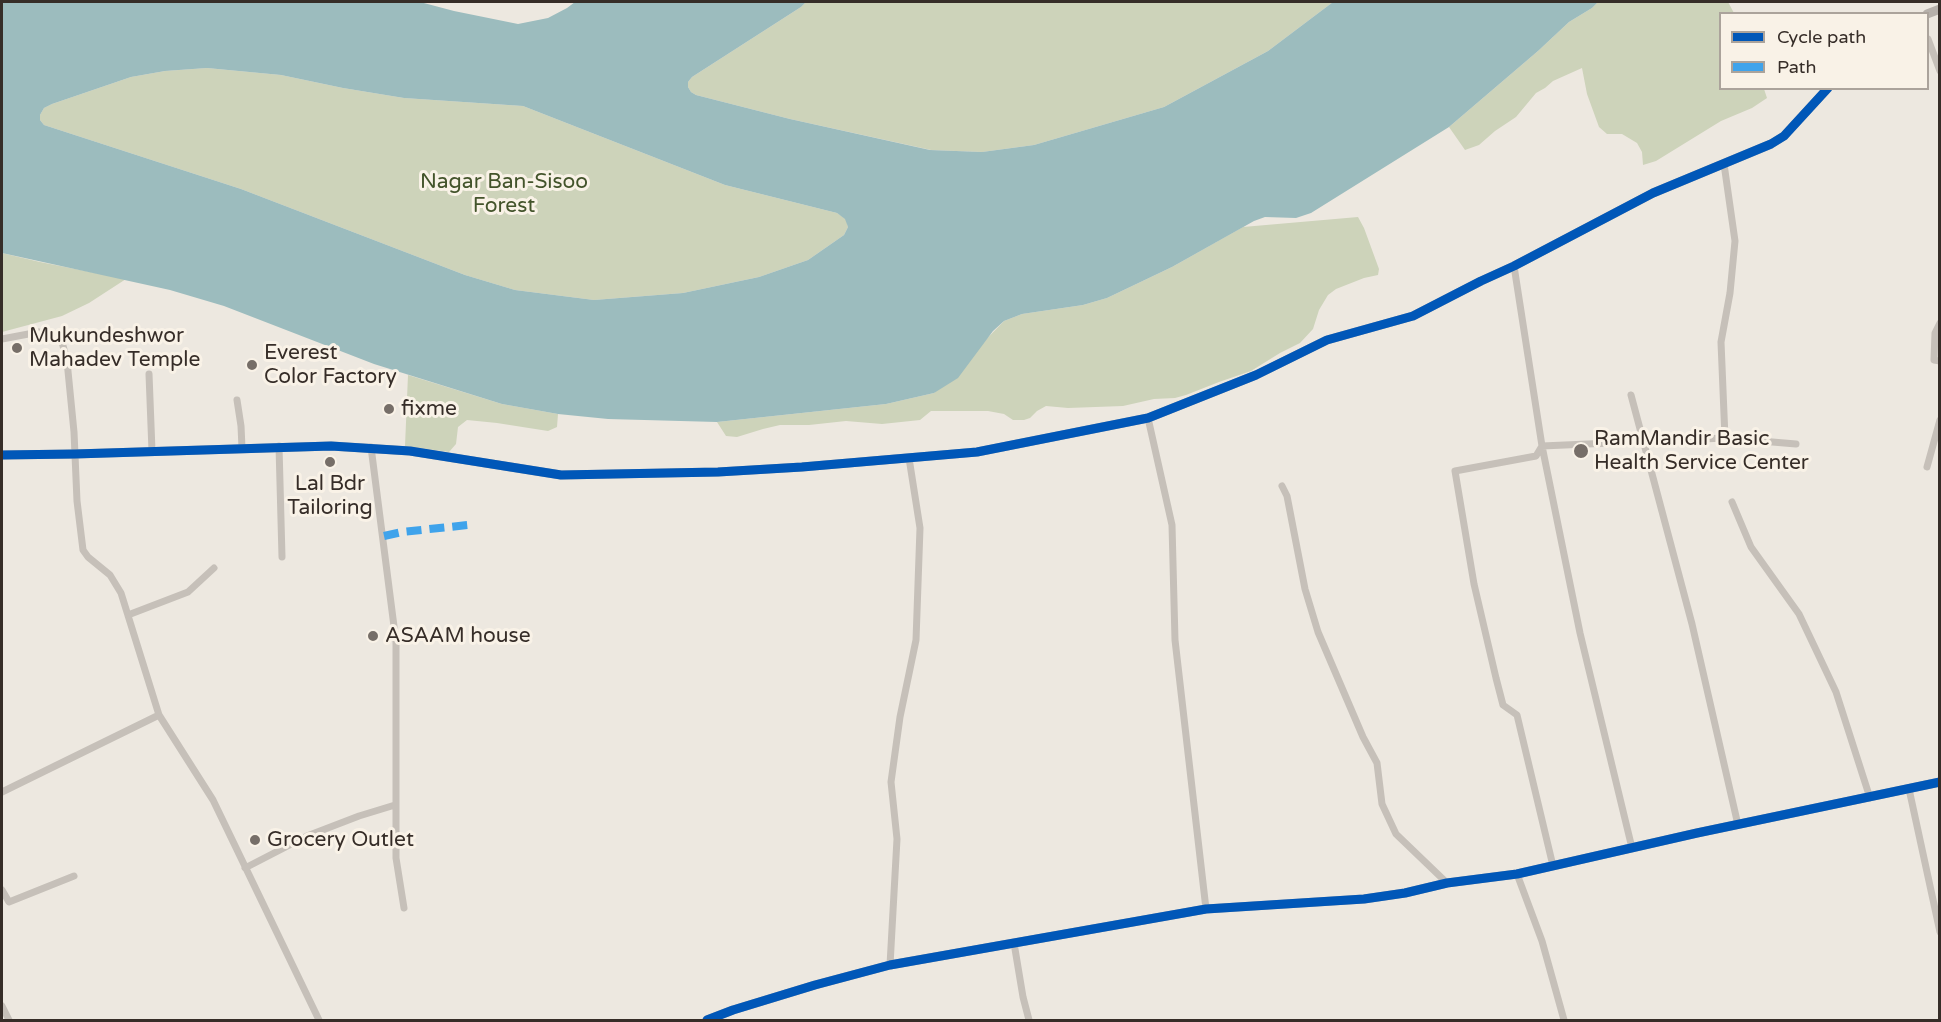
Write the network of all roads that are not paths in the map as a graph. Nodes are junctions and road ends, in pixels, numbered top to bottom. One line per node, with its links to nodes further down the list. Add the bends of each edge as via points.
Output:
1 (1929, 42): 2 (street)
2 (1940, 71)
3 (1826, 90): 4 (street, via 1784,136)
4 (1724, 164): 5 (street, via 1653,193); 14 (street, via 1735,241 1721,342)
5 (1515, 266): 12 (street, via 1413,316 1327,340 1262,373); 18 (street)
6 (1940, 323): 8 (street, via 1935,333 1934,360)
7 (2, 339): 22 (street, via 39,333 57,336 62,342 68,361)
8 (1940, 361)
9 (149, 374): 21 (street)
10 (1630, 394): 15 (street)
11 (237, 400): 20 (street)
12 (1148, 418): 24 (street, via 977,452); 46 (street, via 1172,525 1176,640)
13 (1940, 420): 25 (street)
14 (1725, 438): 15 (street); 16 (street)
15 (1644, 442): 18 (street); 37 (street, via 1692,624)
16 (1796, 444)
17 (279, 446): 19 (street); 20 (street); 28 (street)
18 (1542, 446): 38 (street, via 1580,633); 39 (street, via 1536,456 1455,471 1474,584 1496,678 1503,705 1517,716)
19 (371, 447): 24 (street, via 574,476 730,471); 36 (street, via 396,642)
20 (242, 448): 21 (street)
21 (152, 451): 22 (street)
22 (75, 454): 23 (street); 30 (street, via 83,550 116,584)
23 (2, 455)
24 (909, 458): 49 (street, via 920,528 917,629 891,782 897,839)
25 (1927, 467)
26 (1282, 486): 43 (street, via 1318,632 1377,763 1382,804 1396,834)
27 (1732, 502): 35 (street, via 1751,548 1799,614 1818,653 1836,692)
28 (282, 557)
29 (214, 568): 30 (street, via 188,592)
30 (128, 615): 31 (street)
31 (159, 715): 34 (street); 40 (street, via 213,800)
32 (1940, 782): 33 (street)
33 (1909, 789): 35 (street); 47 (street)
34 (2, 792)
35 (1870, 798): 37 (street)
36 (395, 806): 40 (street, via 307,836); 45 (street, via 396,858)
37 (1738, 825): 38 (street)
38 (1632, 848): 39 (street)
39 (1552, 866): 41 (street)
40 (245, 868): 52 (street)
41 (1516, 874): 43 (street); 55 (street, via 1542,941)
42 (74, 876): 44 (street, via 9,902)
43 (1447, 883): 46 (street, via 1364,900)
44 (2, 891)
45 (404, 908)
46 (1206, 909): 48 (street)
47 (1940, 932)
48 (1014, 943): 49 (street); 54 (street)
49 (890, 965): 53 (street)
50 (2, 1006): 51 (street)
51 (9, 1020)
52 (319, 1020)
53 (707, 1020)
54 (1029, 1020)
55 (1564, 1020)

